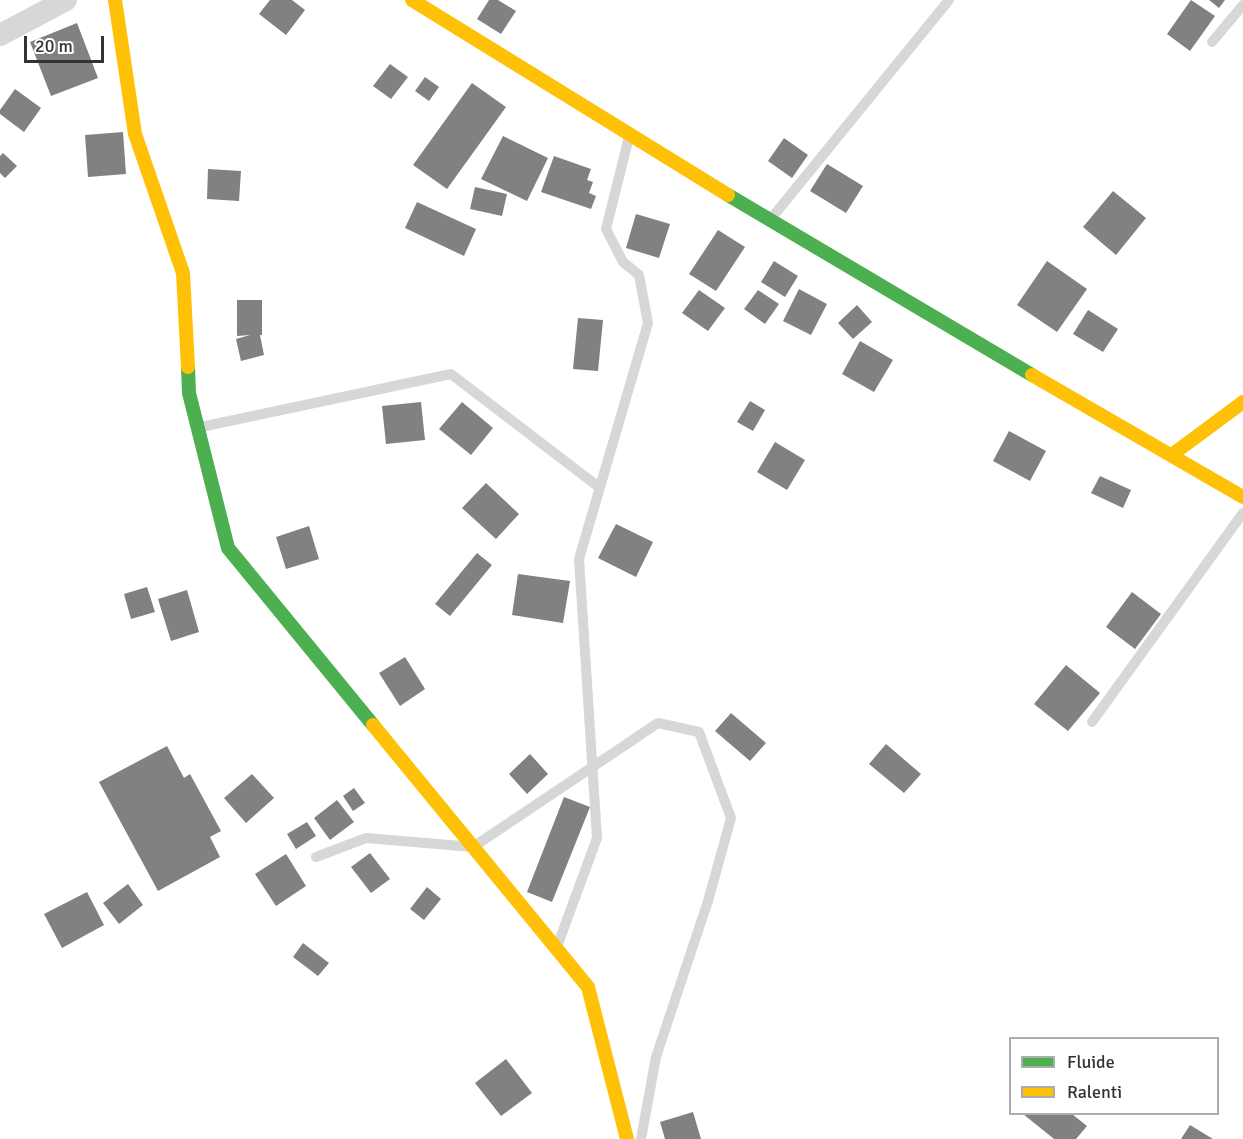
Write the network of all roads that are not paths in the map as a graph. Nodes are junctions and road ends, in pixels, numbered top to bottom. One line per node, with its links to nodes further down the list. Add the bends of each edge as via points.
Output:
1 (66, 0): 6 (street)
2 (115, 0): 11 (street, via 135,134 183,273 189,393)
3 (412, 0): 8 (street)
4 (949, 0): 9 (lane)
5 (1243, 5): 7 (lane)
6 (0, 35)
7 (1212, 42)
8 (629, 134): 9 (street); 13 (lane, via 606,229 623,261 639,275 648,323)
9 (770, 220): 12 (street, via 813,249)
10 (1243, 402): 12 (street)
11 (198, 428): 13 (lane, via 451,374); 18 (street, via 228,548)
12 (1173, 454): 14 (street)
13 (600, 488): 17 (lane, via 579,559)
14 (1243, 496)
15 (1243, 513): 16 (lane)
16 (1092, 722)
17 (592, 765): 18 (lane); 20 (lane, via 597,838); 22 (lane, via 658,723 699,732 731,818 656,1057)
18 (473, 847): 19 (lane, via 366,838); 20 (street)
19 (316, 857)
20 (556, 949): 21 (street, via 588,987)
21 (627, 1139)
22 (641, 1139)

